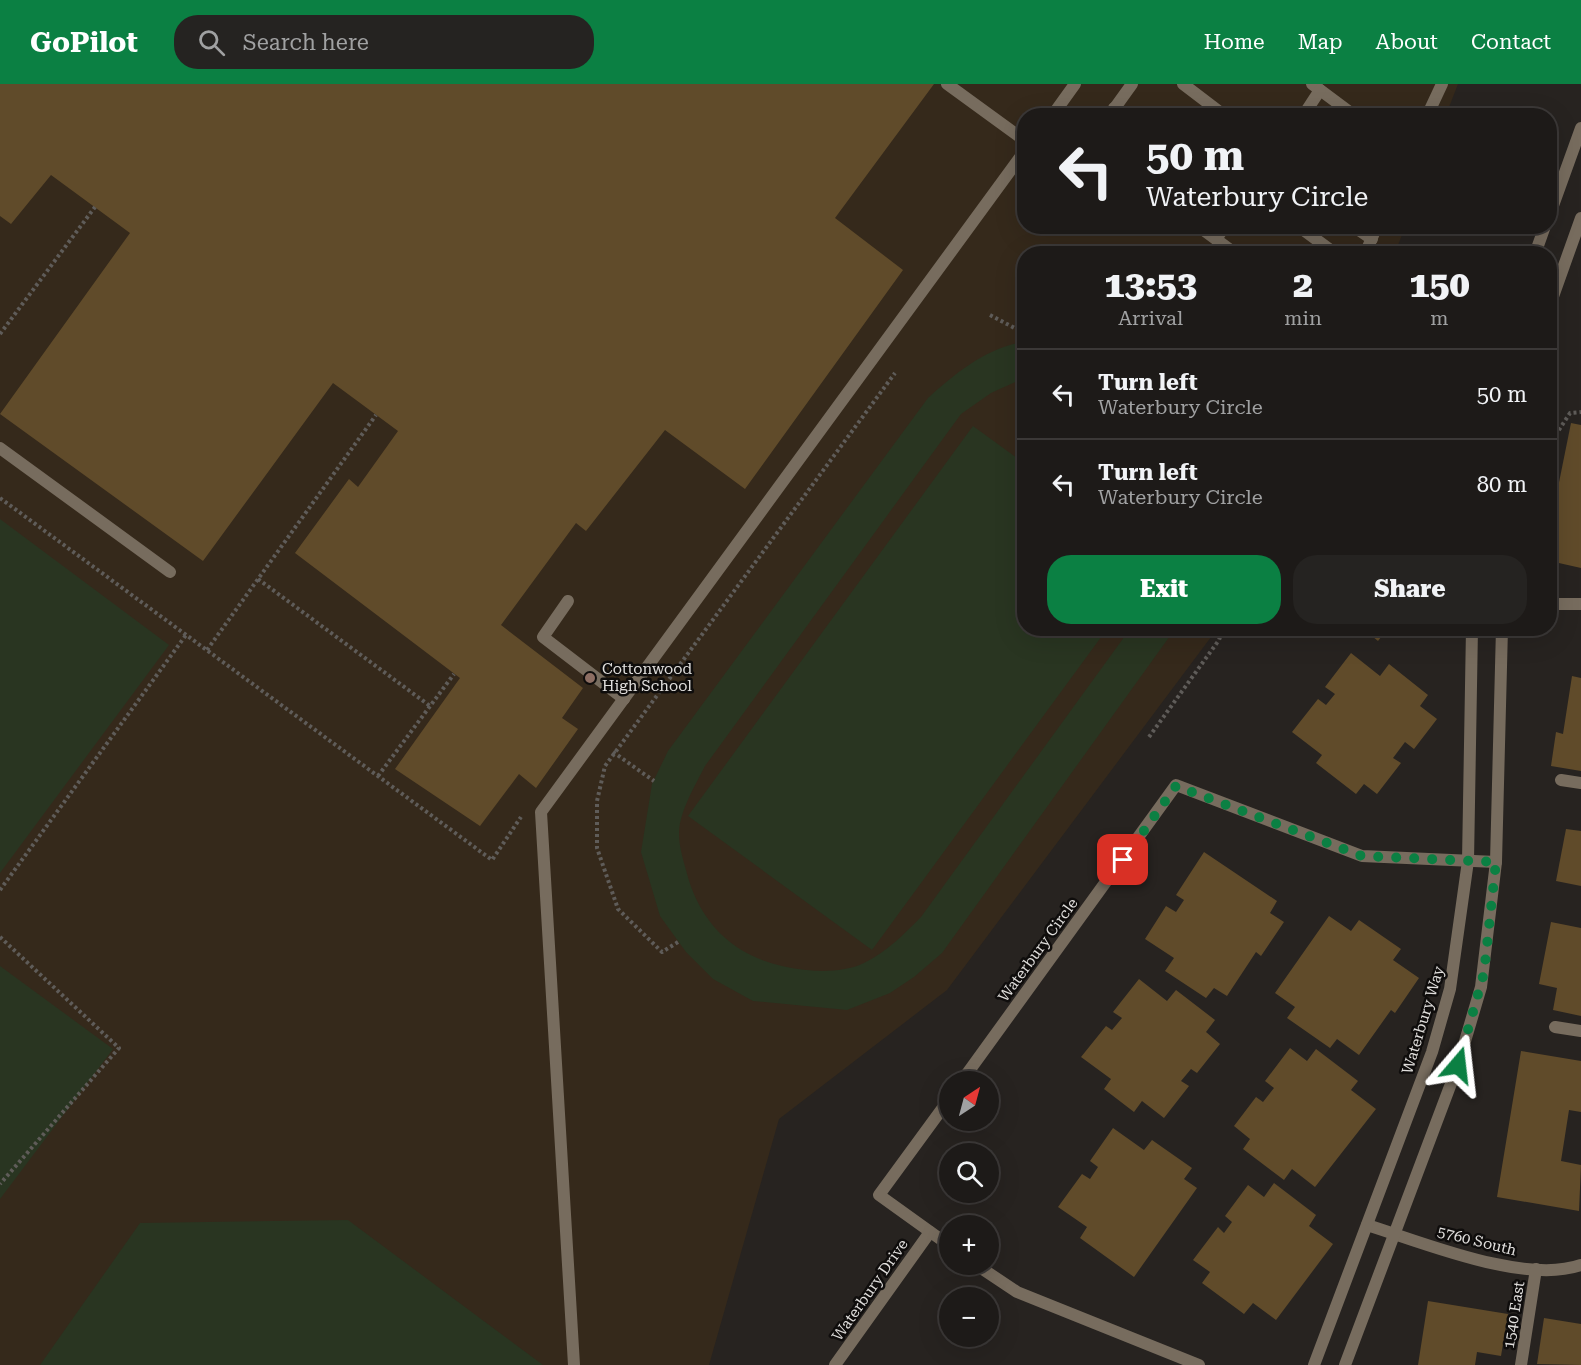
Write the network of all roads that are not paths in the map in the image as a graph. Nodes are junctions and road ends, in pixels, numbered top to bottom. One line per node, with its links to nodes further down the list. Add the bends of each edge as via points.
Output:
1 (947, 84): 14 (street)
2 (1075, 84): 7 (street)
3 (1132, 84): 8 (street)
4 (1183, 84): 9 (street)
5 (1442, 84): 12 (street)
6 (1316, 87): 10 (street); 11 (street)
7 (1058, 108)
8 (1119, 108)
9 (1214, 108)
10 (1307, 108)
11 (1344, 108)
12 (1431, 108)
13 (1581, 128): 16 (street)
14 (1017, 135)
15 (1017, 163): 36 (street)
16 (1557, 195)
17 (1581, 218): 28 (street)
18 (1209, 234): 23 (street)
19 (1219, 234): 23 (street)
20 (1309, 234): 26 (street)
21 (1365, 234): 24 (street)
22 (1374, 234): 24 (street)
23 (1216, 239): 25 (street)
24 (1372, 239): 27 (street)
25 (1225, 246)
26 (1325, 246)
27 (1369, 246)
28 (1557, 285)
29 (0, 448): 30 (street)
30 (170, 572)
31 (568, 601): 36 (street, via 543,637)
32 (1557, 604): 33 (street)
33 (1581, 604)
34 (1472, 636): 39 (street, Waterbury Way)
35 (1502, 636): 40 (street)
36 (624, 699): 52 (street, via 541,812)
37 (1561, 780): 38 (street)
38 (1581, 783)
39 (1468, 861): 40 (street, Waterbury Circle); 43 (street, Waterbury Circle, via 1362,856 1176,786); 45 (street, Waterbury Way, via 1450,989 1432,1052)
40 (1496, 862): 47 (street, via 1478,998 1458,1065)
41 (1555, 1028): 42 (street)
42 (1581, 1031)
43 (969, 1071)
44 (939, 1113): 46 (street, via 879,1195)
45 (1366, 1225): 47 (street, 5760 South); 55 (street, Waterbury Way)
46 (930, 1232): 48 (street); 53 (street, Waterbury Drive)
47 (1393, 1233): 50 (street, 5760 South, via 1482,1260); 56 (street)
48 (939, 1238)
49 (1581, 1264): 50 (street, 5760 South)
50 (1536, 1269): 57 (street, 1540 East)
51 (992, 1275): 54 (street, via 1017,1292)
52 (574, 1365)
53 (835, 1365)
54 (1199, 1365)
55 (1314, 1365)
56 (1345, 1365)
57 (1521, 1365)

